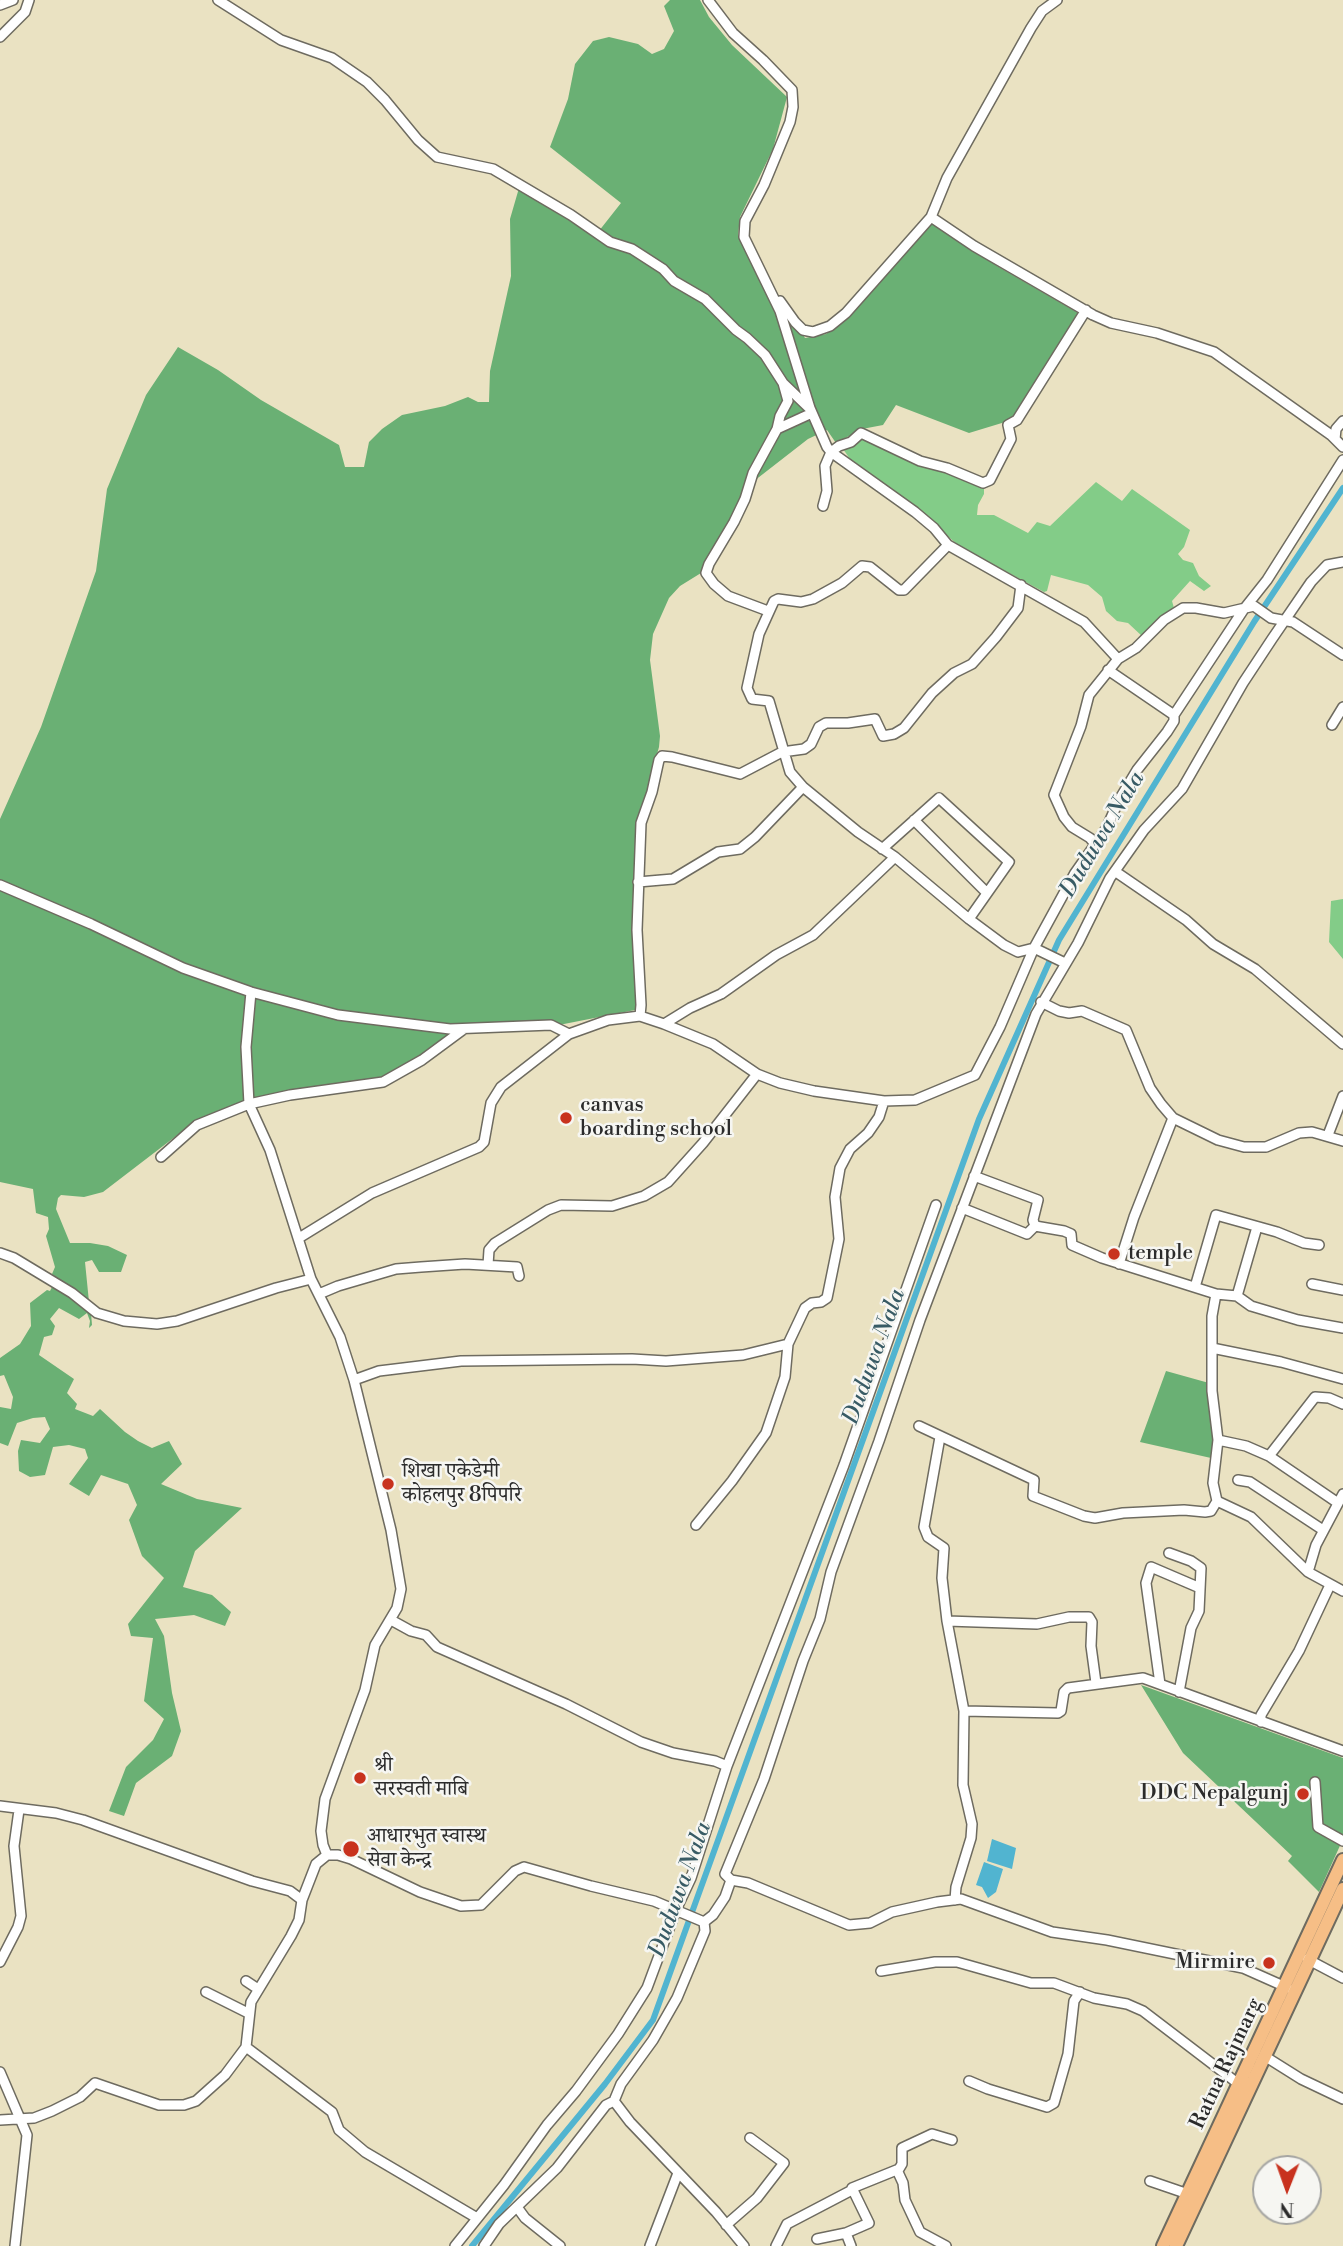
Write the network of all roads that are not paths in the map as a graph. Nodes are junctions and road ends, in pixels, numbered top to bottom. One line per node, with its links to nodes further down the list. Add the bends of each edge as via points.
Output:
1 (13, 0): 6 (street)
2 (29, 0): 7 (street, via 25,12)
3 (218, 0): 11 (street, via 281,40 332,58 367,82 437,157 493,169 610,242 632,249 663,269 705,299 765,355)
4 (708, 0): 9 (street, via 733,33 792,90 790,122 745,221 744,237)
5 (1057, 0): 8 (street, via 1042,11 1031,28 947,178)
6 (0, 5)
7 (0, 37)
8 (931, 217): 9 (street, via 846,313 821,330 803,330 794,322); 10 (street)
9 (768, 282): 12 (street)
10 (1086, 310): 15 (street, via 1111,323 1214,352); 17 (street, via 1017,420 1008,425 1011,439 990,480 983,483 920,461 863,433)
11 (783, 383): 12 (street); 14 (street, via 788,401)
12 (811, 411): 14 (street); 17 (street)
13 (1343, 421): 15 (street)
14 (777, 429): 24 (street, via 706,573 728,596)
15 (1335, 439): 16 (street)
16 (1343, 447)
17 (831, 453): 19 (street, via 825,466); 20 (street, via 915,512)
18 (1343, 460): 23 (street)
19 (823, 506)
20 (948, 545): 22 (street); 24 (street, via 904,590 862,566 824,594 801,602 778,599)
21 (1343, 562): 25 (street, via 1327,565)
22 (1021, 585): 27 (street, via 1084,622); 32 (street, via 1018,608 1010,620 972,664 932,693 905,728 883,736 875,719 826,723 804,749)
23 (1244, 609): 25 (street, via 1254,606 1271,618); 27 (street, via 1224,613 1183,608); 30 (street)
24 (768, 611): 32 (street, via 747,688 752,699 769,701)
25 (1286, 619): 26 (street); 38 (street, via 1182,789 1144,830)
26 (1343, 655)
27 (1118, 659): 28 (street)
28 (1108, 670): 30 (street); 35 (street, via 1089,695 1054,795 1072,827)
29 (1343, 707): 31 (street)
30 (1174, 715): 35 (street)
31 (1332, 725)
32 (782, 752): 33 (street); 39 (street, via 740,774 662,757 640,824)
33 (803, 787): 36 (street); 39 (street, via 740,849 718,852 673,879)
34 (914, 820): 36 (street); 41 (street); 41 (street, via 939,798 1009,862)
35 (1096, 845): 43 (street, via 1076,873)
36 (882, 849): 37 (street)
37 (895, 857): 42 (street); 48 (street, via 813,935)
38 (1115, 872): 44 (street); 51 (street, via 1255,969)
39 (638, 882): 47 (street)
40 (0, 885): 45 (street, via 183,968)
41 (987, 893): 42 (street)
42 (969, 919): 43 (street, via 1004,945 1018,951)
43 (1038, 949): 44 (street); 54 (street, via 975,1075 915,1100)
44 (1065, 962): 46 (street)
45 (251, 992): 49 (street, via 338,1015); 55 (street, via 246,1047)
46 (1041, 1002): 56 (street, via 1126,1030 1150,1088); 60 (street)
47 (640, 1016): 48 (street); 50 (street, via 607,1020)
48 (664, 1024): 52 (street, via 713,1044)
49 (464, 1029): 50 (street, via 551,1025); 55 (street, via 383,1082)
50 (569, 1034): 65 (street, via 500,1087 479,1147 372,1193)
51 (1343, 1044)
52 (757, 1074): 54 (street, via 814,1091); 69 (street, via 668,1182 612,1206 561,1205 548,1210 495,1243 489,1250)
53 (1343, 1096): 57 (street)
54 (884, 1101): 79 (street, via 879,1117 850,1149 837,1178 839,1239 827,1298 805,1308)
55 (249, 1104): 59 (street, via 197,1125); 65 (street, via 270,1150)
56 (1173, 1118): 57 (street, via 1244,1147 1266,1147 1299,1133); 68 (street)
57 (1328, 1135): 58 (street)
58 (1343, 1141)
59 (161, 1157)
60 (974, 1176): 62 (street); 63 (street, via 1038,1200)
61 (936, 1205): 106 (street, via 844,1465)
62 (962, 1208): 63 (street, via 1027,1234); 113 (street, via 831,1572 820,1619 764,1779 724,1874)
63 (1035, 1226): 68 (street, via 1071,1234 1072,1245)
64 (1257, 1227): 66 (street); 73 (street, via 1216,1215); 77 (street)
65 (299, 1238): 71 (street)
66 (1319, 1245)
67 (0, 1252): 71 (street, via 97,1312 124,1321 157,1324)
68 (1119, 1264): 73 (street)
69 (488, 1265): 70 (street, via 517,1267); 75 (street, via 396,1269)
70 (519, 1276)
71 (312, 1279): 75 (street)
72 (1312, 1284): 74 (street)
73 (1195, 1287): 76 (street)
74 (1343, 1290)
75 (319, 1294): 82 (street)
76 (1216, 1294): 77 (street); 80 (street)
77 (1237, 1296): 78 (street, via 1251,1306)
78 (1343, 1328)
79 (788, 1344): 82 (street, via 743,1355 666,1361 461,1361 379,1371); 91 (street, via 785,1377 766,1433)
80 (1212, 1348): 81 (street); 86 (street)
81 (1343, 1379)
82 (354, 1380): 98 (street, via 401,1589)
83 (1343, 1404): 87 (street, via 1315,1397)
84 (919, 1426): 85 (street)
85 (940, 1437): 90 (street, via 1034,1480 1033,1496 1084,1516 1205,1512); 99 (street, via 924,1527 928,1537 944,1548)
86 (1218, 1440): 87 (street); 90 (street, via 1213,1483)
87 (1269, 1457): 89 (street)
88 (1238, 1480): 92 (street, via 1250,1482)
89 (1341, 1498): 92 (street)
90 (1217, 1501): 94 (street, via 1251,1517)
91 (696, 1525)
92 (1323, 1530): 94 (street)
93 (1169, 1553): 96 (street, via 1201,1568)
94 (1308, 1572): 95 (street)
95 (1330, 1584): 97 (street); 104 (street)
96 (1200, 1587): 101 (street, via 1151,1567 1146,1583); 102 (street, via 1199,1611 1191,1628)
97 (1343, 1591)
98 (391, 1620): 106 (street, via 426,1635 437,1647 640,1742); 111 (street, via 375,1646 365,1690 325,1799 321,1831)
99 (947, 1621): 100 (street, via 1037,1624 1089,1617); 103 (street)
100 (1096, 1683): 101 (street, via 1143,1678); 103 (street, via 1068,1688 1058,1713)
101 (1160, 1684): 102 (street)
102 (1179, 1692): 104 (street)
103 (964, 1711): 116 (street, via 964,1785 972,1824)
104 (1261, 1722): 105 (street)
105 (1343, 1751)
106 (726, 1766): 117 (street)
107 (1315, 1782): 110 (street, via 1318,1827)
108 (0, 1806): 109 (street)
109 (19, 1810): 115 (street, via 83,1820 290,1891); 120 (street, via 14,1846 21,1916)
110 (1343, 1841)
111 (327, 1855): 115 (street, via 316,1864); 117 (street, via 351,1859 461,1906 481,1905 524,1867)
112 (1343, 1860): 119 (highway, Ratna Rajmarg)
113 (732, 1880): 116 (street, via 849,1925); 118 (street, via 713,1915)
114 (1343, 1889): 119 (highway, Ratna Rajmarg)
115 (302, 1900): 124 (street, via 299,1920)
116 (955, 1900): 125 (street, via 1062,1934 1243,1968)
117 (678, 1911): 118 (street); 146 (street, via 639,2003)
118 (704, 1922): 135 (street, via 705,1931 677,1998)
119 (1305, 1957): 122 (street); 125 (highway, Ratna Rajmarg)
120 (0, 1962)
121 (881, 1972): 127 (street, via 957,1962)
122 (1343, 1978)
123 (246, 1981): 124 (street)
124 (258, 1989): 128 (street)
125 (1290, 1989): 130 (highway, Ratna Rajmarg); 133 (highway, Ratna Rajmarg)
126 (206, 1992): 128 (street)
127 (1080, 1993): 132 (street, via 1074,2001 1068,2054 1054,2104 1048,2107); 133 (street, via 1143,2011)
128 (248, 2013): 129 (street)
129 (246, 2047): 136 (street, via 225,2075 190,2104 159,2105 94,2083 66,2105); 146 (street, via 332,2112 339,2130 365,2152)
130 (1266, 2057): 134 (street); 160 (highway, Ratna Rajmarg)
131 (0, 2072): 136 (street)
132 (969, 2081)
133 (1240, 2085): 144 (highway, Ratna Rajmarg)
134 (1343, 2099)
135 (614, 2101): 141 (street); 145 (street)
136 (19, 2119): 137 (street); 150 (street, via 27,2135)
137 (0, 2120)
138 (750, 2138): 147 (street, via 783,2163 757,2198)
139 (952, 2140): 140 (street, via 933,2134 902,2148 902,2165)
140 (897, 2170): 143 (street); 158 (street, via 920,2232)
141 (678, 2173): 147 (street); 154 (street)
142 (1150, 2181): 144 (street)
143 (852, 2190): 148 (street, via 869,2223); 156 (street, via 787,2224)
144 (1188, 2193): 159 (highway, Ratna Rajmarg)
145 (517, 2207): 152 (street); 153 (street)
146 (477, 2218): 151 (street)
147 (726, 2224): 155 (street)
148 (846, 2233): 149 (street); 157 (street)
149 (817, 2239)
150 (15, 2246)
151 (455, 2246)
152 (484, 2246)
153 (560, 2246)
154 (650, 2246)
155 (744, 2246)
156 (776, 2246)
157 (851, 2246)
158 (946, 2246)
159 (1163, 2246)
160 (1176, 2246)

